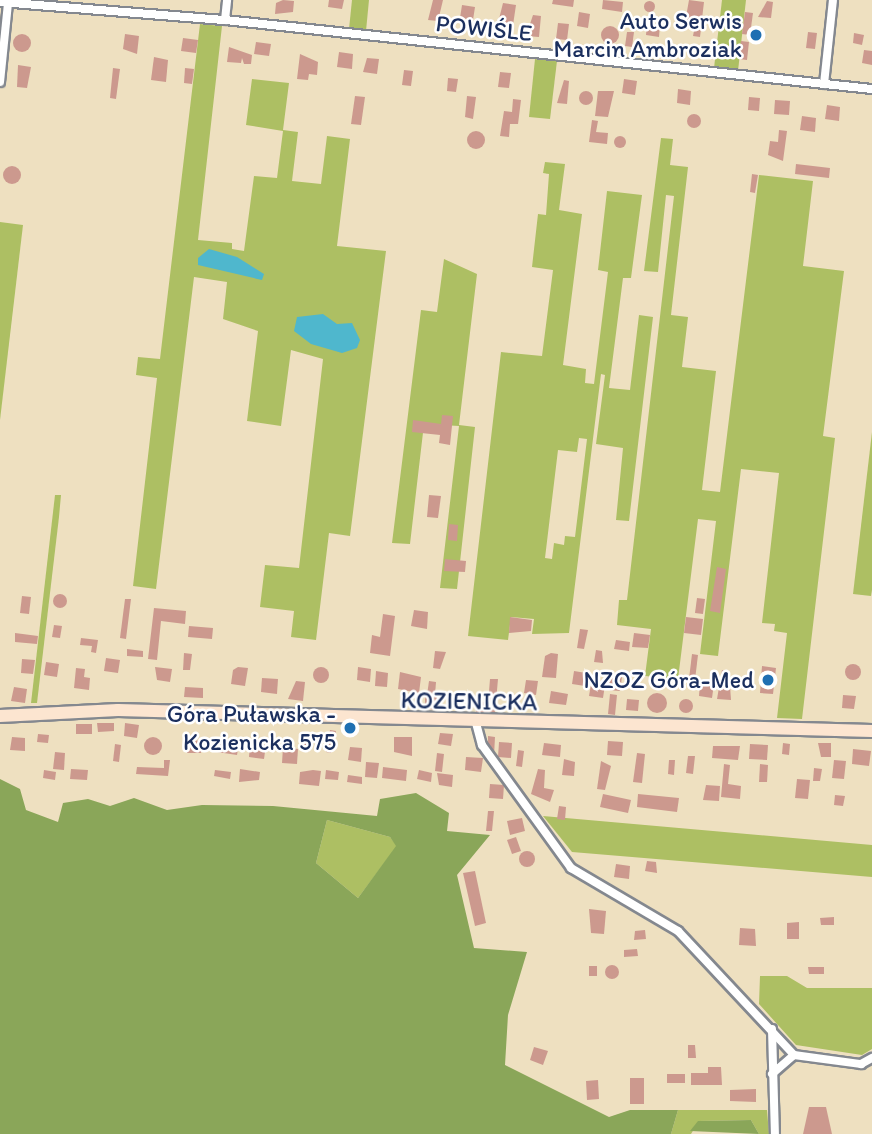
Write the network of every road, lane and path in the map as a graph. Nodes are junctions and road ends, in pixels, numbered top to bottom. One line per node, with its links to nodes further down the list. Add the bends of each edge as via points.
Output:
1 (227, 0): 4 (street)
2 (833, 0): 6 (street)
3 (4, 2): 4 (street, POWIŚLE); 5 (street)
4 (225, 20): 6 (street, POWIŚLE)
5 (0, 82)
6 (824, 84): 7 (street, POWIŚLE)
7 (872, 89)
8 (0, 716): 9 (main road, KOZIENICKA, via 66,711)
9 (476, 723): 10 (main road, KOZIENICKA); 11 (street, via 482,745 571,868 678,931)
10 (872, 731)
11 (772, 1028): 12 (street); 14 (street)
12 (794, 1055): 13 (street, via 861,1064); 14 (street)
13 (872, 1058)
14 (772, 1074): 15 (street)
15 (775, 1134)

